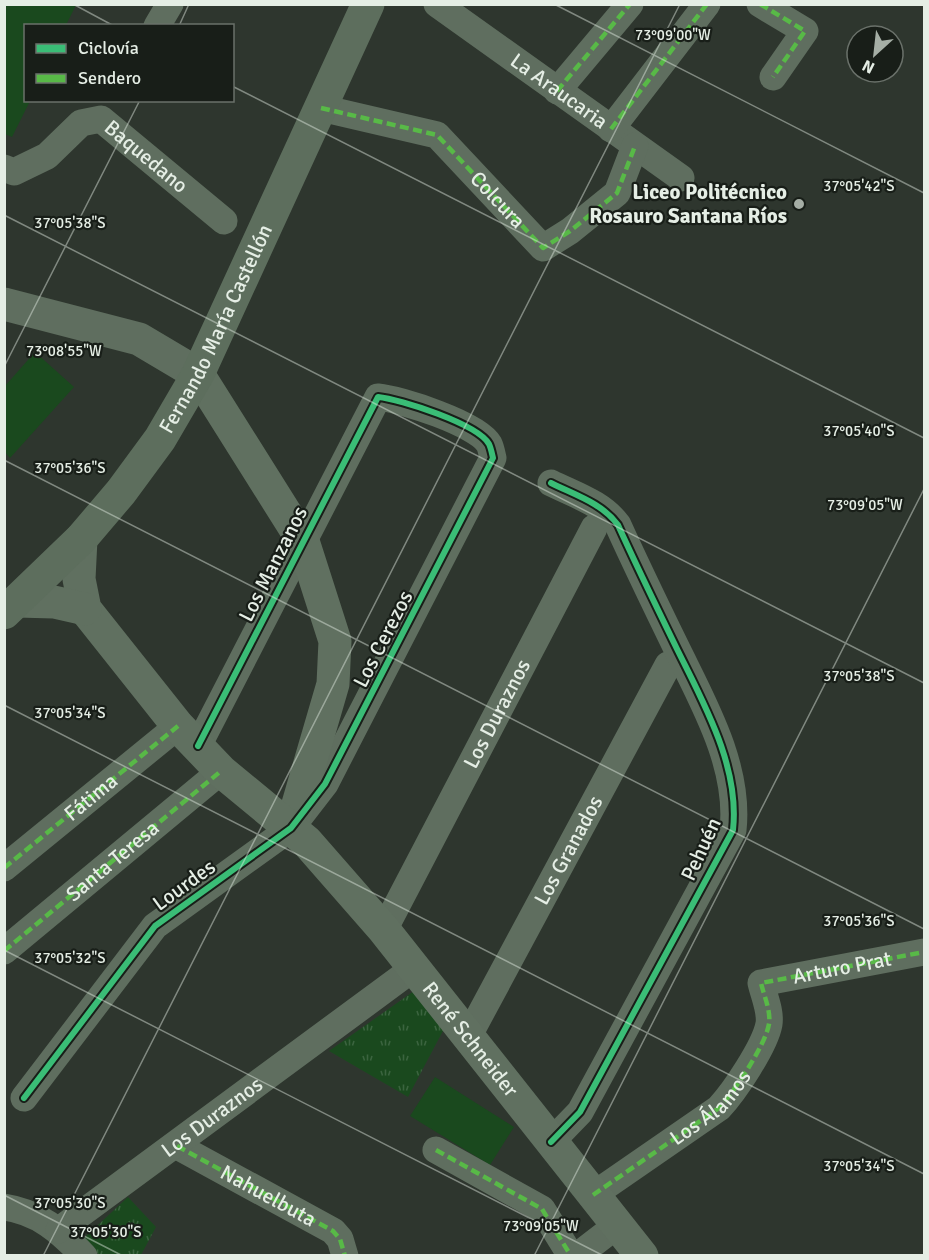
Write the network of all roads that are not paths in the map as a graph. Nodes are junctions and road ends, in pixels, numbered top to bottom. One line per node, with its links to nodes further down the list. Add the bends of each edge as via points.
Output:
1 (170, 4): 7 (street)
2 (368, 4): 10 (main road, Fernando María Castellón)
3 (436, 4): 9 (street, La Araucaria)
4 (630, 4): 9 (street)
5 (707, 4): 12 (street)
6 (760, 4): 8 (street, via 805,32)
7 (158, 24)
8 (773, 77)
9 (557, 91): 12 (street, La Araucaria)
10 (321, 108): 13 (street, Colcura, via 436,135 543,248 617,193); 18 (main road, Fernando María Castellón)
11 (106, 110): 14 (street, Baquedano, via 81,123 47,156 14,172); 16 (street, Baquedano)
12 (611, 129): 13 (street, La Araucaria)
13 (635, 147): 15 (street, La Araucaria)
14 (4, 168)
15 (681, 178)
16 (224, 221)
17 (4, 304): 18 (street, via 139,339)
18 (198, 374): 22 (main road, Fernando María Castellón, via 141,466); 23 (main road)
19 (378, 397): 23 (street, Los Manzanos); 29 (street, Los Cerezos, via 406,402 468,428 489,444 493,458 337,764)
20 (551, 483): 38 (street, Pehuén, via 609,513 618,525 713,722 735,815 733,830 580,1112)
21 (594, 528): 31 (street, Los Duraznos)
22 (81, 538): 24 (main road, Fernando María Castellón); 25 (main road, René Schneider, via 79,579)
23 (303, 541): 27 (street, Los Manzanos); 29 (main road, via 331,625 336,657 333,684)
24 (11, 607): 25 (main road, via 54,602)
25 (85, 609): 27 (main road, René Schneider)
26 (668, 665): 36 (street, Los Granados)
27 (188, 736): 28 (main road, René Schneider); 30 (street, Fátima)
28 (221, 771): 29 (main road, René Schneider); 32 (street, Santa Teresa)
29 (291, 828): 31 (main road, René Schneider); 37 (street, Lourdes, via 155,926)
30 (4, 868)
31 (384, 930): 34 (main road, René Schneider)
32 (4, 951)
33 (924, 952): 35 (street, Arturo Prat)
34 (414, 968): 36 (main road, René Schneider); 39 (street, Los Duraznos)
35 (761, 983): 41 (street, Los Álamos, via 769,1015 767,1030 730,1096 719,1108)
36 (468, 1037): 38 (main road, René Schneider)
37 (24, 1098)
38 (551, 1142): 41 (main road, René Schneider)
39 (177, 1146): 44 (street, Los Duraznos); 46 (street, Nahuelbuta, via 333,1231)
40 (436, 1150): 47 (street, via 542,1209)
41 (593, 1196): 43 (main road, René Schneider)
42 (4, 1207): 44 (street, via 31,1213)
43 (616, 1226): 48 (street); 49 (main road, René Schneider)
44 (59, 1230): 45 (street)
45 (84, 1256)
46 (345, 1256)
47 (571, 1256)
48 (577, 1256)
49 (642, 1256)

